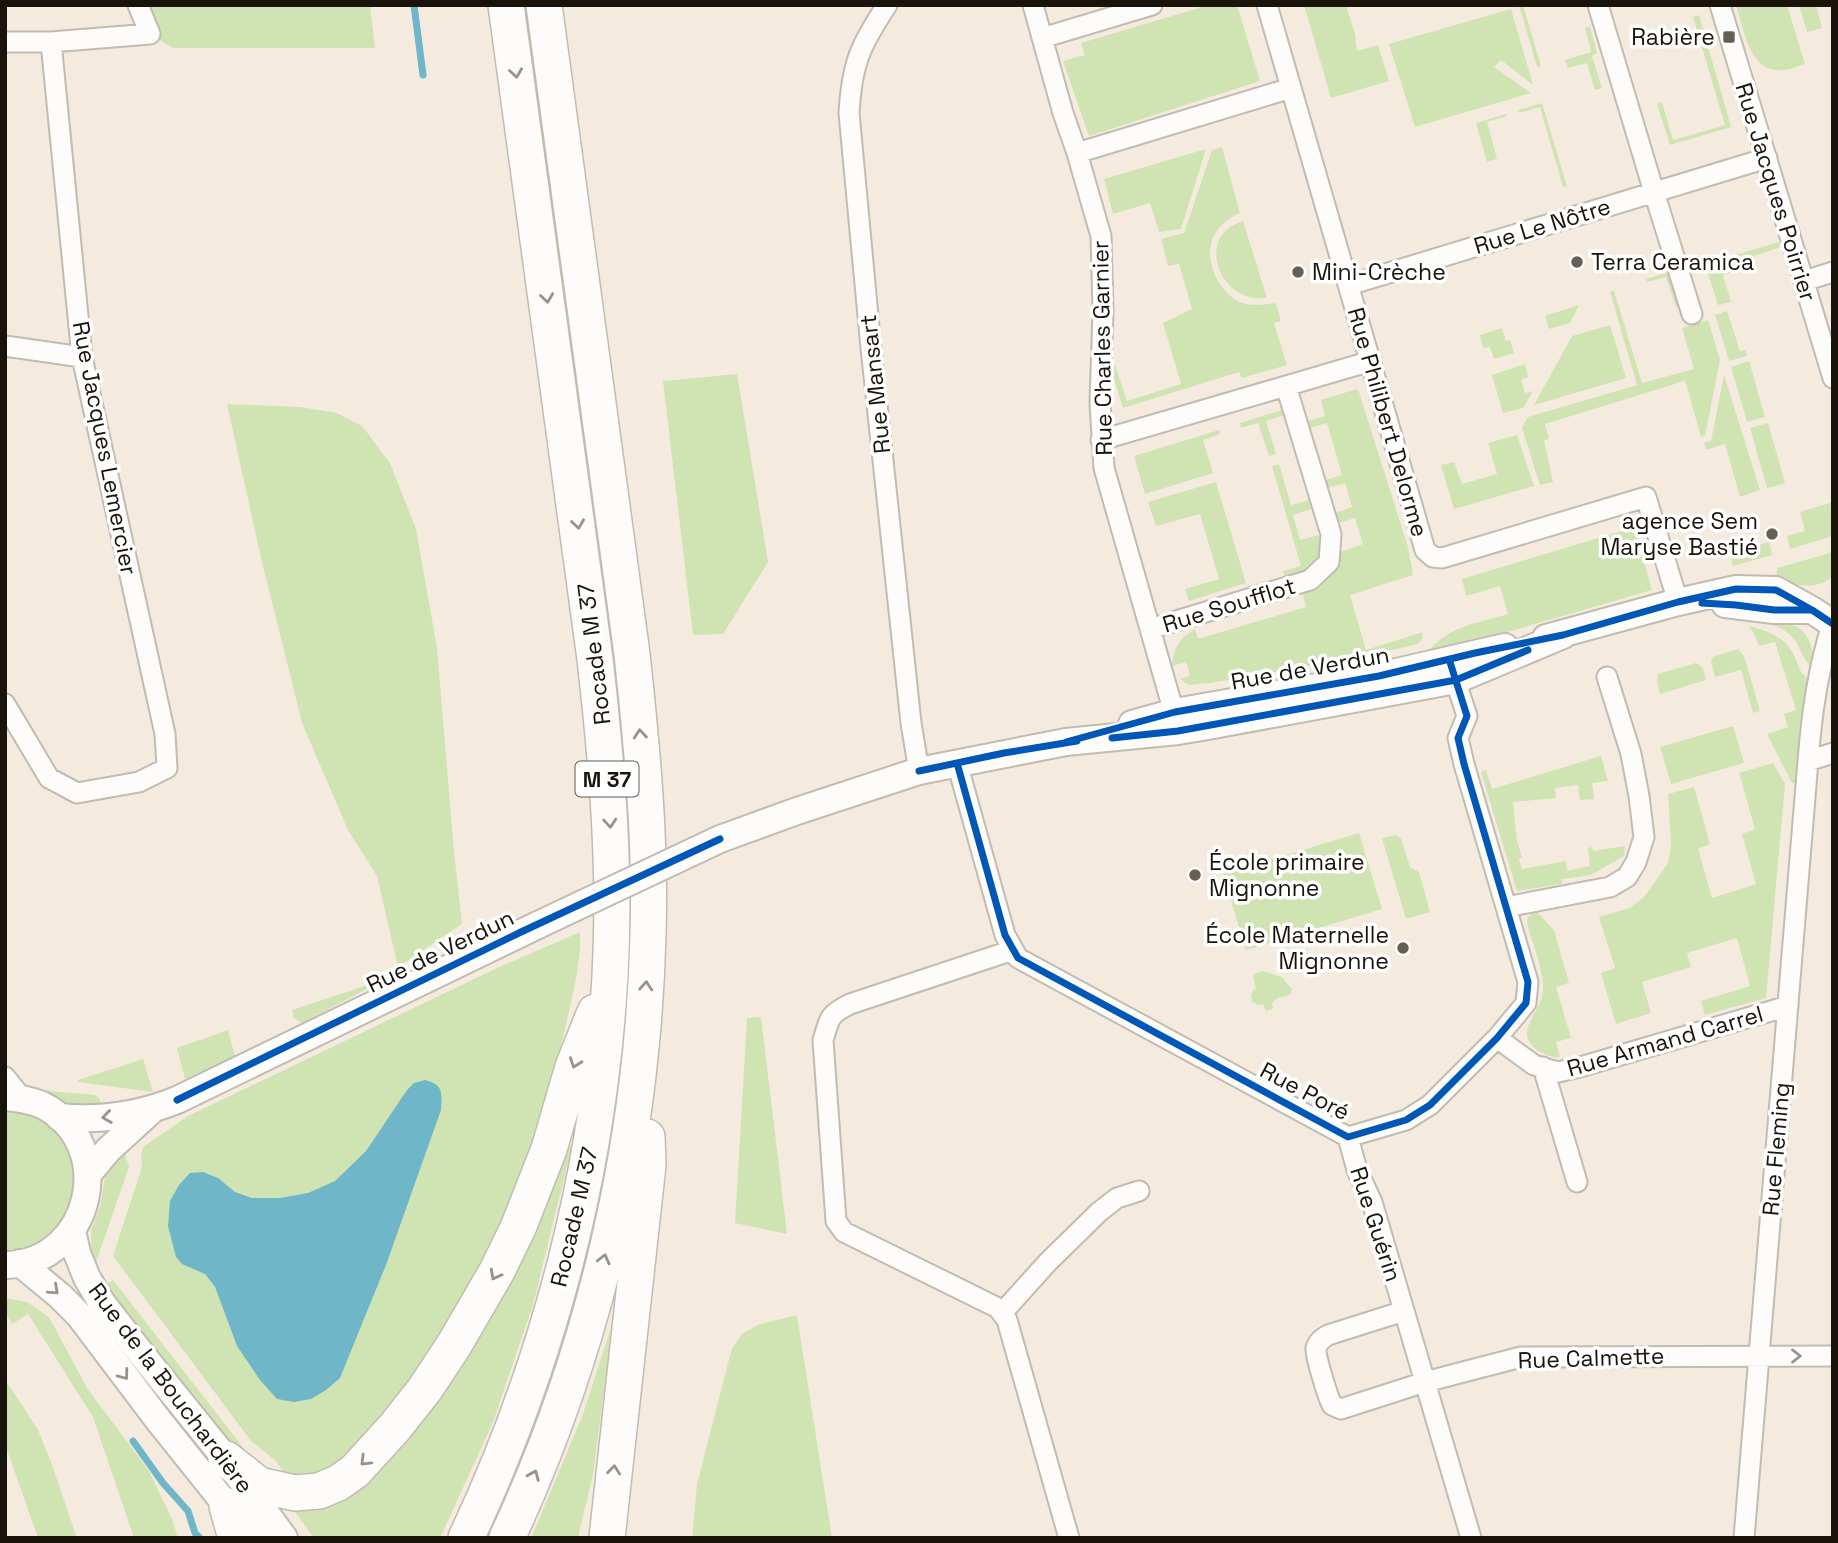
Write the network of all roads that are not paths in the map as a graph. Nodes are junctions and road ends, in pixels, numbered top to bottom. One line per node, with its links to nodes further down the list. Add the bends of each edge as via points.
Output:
1 (138, 5): 12 (street, via 150,34)
2 (506, 5): 40 (highway, Rocade M 37 / M 37, one-way to 40, via 598,681 611,840)
3 (544, 5): 42 (highway, Rocade M 37 / M 37, one-way to 3, via 648,838 637,700)
4 (887, 5): 37 (street, Rue Mansart, via 858,55 849,113)
5 (1033, 5): 10 (street, Rue Charles Garnier)
6 (1152, 5): 10 (street)
7 (1267, 5): 13 (street, Rue Philibert Delorme)
8 (1598, 5): 16 (street)
9 (1720, 5): 15 (street, Rue Jacques Poirrier)
10 (1042, 37): 14 (street, Rue Charles Garnier)
11 (5, 42): 12 (street)
12 (51, 42): 22 (street, Rue Jacques Lemercier)
13 (1291, 88): 14 (street); 19 (street, Rue Philibert Delorme)
14 (1077, 153): 26 (street, Rue Charles Garnier, via 1101,236)
15 (1767, 158): 16 (street, Rue Le Nôtre); 18 (street, Rue Jacques Poirrier)
16 (1654, 192): 19 (street, Rue Le Nôtre); 20 (street)
17 (1833, 272): 18 (street)
18 (1804, 281): 24 (street, Rue Jacques Poirrier)
19 (1349, 285): 23 (street, Rue Philibert Delorme)
20 (1692, 314)
21 (5, 346): 22 (street)
22 (82, 357): 32 (street, Rue Jacques Lemercier, via 165,734 167,768 139,782 77,793 49,778)
23 (1371, 361): 25 (street); 27 (street, Rue Philibert Delorme, via 1425,550 1433,557 1450,556 1646,497)
24 (1833, 378)
25 (1286, 387): 26 (street); 29 (street, Rue Soufflot, via 1331,534 1329,562 1310,580)
26 (1101, 440): 29 (street, Rue Charles Garnier, via 1104,468)
27 (1678, 602): 28 (main road, Rue de Verdun, via 1735,589 1776,590); 30 (main road, Rue de Verdun)
28 (1827, 620): 35 (street, Rue Fleming)
29 (1150, 629): 33 (street, Rue Charles Garnier)
30 (1452, 670): 33 (main road, Rue de Verdun, via 1379,676); 38 (street, Rue Poré, via 1467,716 1458,738)
31 (1607, 677): 38 (street, via 1639,796 1644,837 1636,862 1627,877 1610,887)
32 (5, 704)
33 (1177, 721): 36 (main road, Rue de Verdun)
34 (1833, 753): 35 (street)
35 (1808, 761): 41 (street, Rue Fleming)
36 (957, 763): 37 (main road, Rue de Verdun); 39 (street)
37 (919, 771): 47 (main road, Rue de Verdun, bridge, via 720,839)
38 (1506, 907): 43 (street, Rue Poré, via 1528,982 1526,1003)
39 (1013, 950): 49 (street, Rue Poré, via 1018,958); 56 (street, via 850,1004 830,1017 823,1040 836,1222 844,1232)
40 (610, 976): 60 (highway, one-way to 60, via 573,1067 549,1149 518,1228 454,1345 395,1427 355,1471 319,1491 295,1493 260,1485); 64 (highway, Rocade M 37 / M 37, via 591,1144 559,1287 518,1416)
41 (1788, 1006): 44 (street, Rue Armand Carrel, via 1580,1068 1558,1072); 57 (street, Rue Fleming)
42 (642, 1036): 65 (highway, Rocade M 37 / M 37, one-way to 42, via 536,1473 595,1297 625,1162); 66 (highway, one-way to 42, via 648,1165)
43 (1497, 1038): 44 (street, Rue Armand Carrel); 49 (street, Rue Poré, via 1430,1105 1406,1120)
44 (1543, 1067): 51 (street, Rue Armand Carrel)
45 (5, 1077): 46 (street)
46 (14, 1097): 48 (main road, via 42,1105)
47 (153, 1109): 48 (main road, Rue de Verdun, one-way to 48, via 99,1118); 50 (main road, Rue de Verdun)
48 (60, 1117): 50 (main road, via 84,1153)
49 (1348, 1137): 55 (street, Rue Guérin)
50 (88, 1174): 53 (main road, via 82,1213)
51 (1577, 1182)
52 (1139, 1191): 56 (street, via 1117,1198 1099,1212)
53 (72, 1231): 54 (main road, via 40,1257); 60 (main road, Rue de la Bouchardière, via 87,1278 103,1303)
54 (13, 1264): 61 (main road, Rue de la Bouchardière, one-way to 61, via 79,1315)
55 (1404, 1311): 59 (street, Rue Guérin); 59 (street, Rue Guérin, via 1328,1335 1317,1344 1330,1400 1342,1409)
56 (1002, 1313): 67 (street)
57 (1759, 1356): 58 (street, Rue Calmette, one-way to 58); 59 (street, Rue Calmette, via 1521,1357); 69 (street, Rue Fleming)
58 (1833, 1356)
59 (1425, 1382): 68 (street, Rue Guérin)
60 (226, 1459): 63 (main road, Rue de la Bouchardière)
61 (232, 1522): 62 (main road, Rue de la Bouchardière)
62 (257, 1538)
63 (284, 1538)
64 (466, 1538)
65 (507, 1538)
66 (607, 1538)
67 (1069, 1538)
68 (1471, 1538)
69 (1744, 1538)

